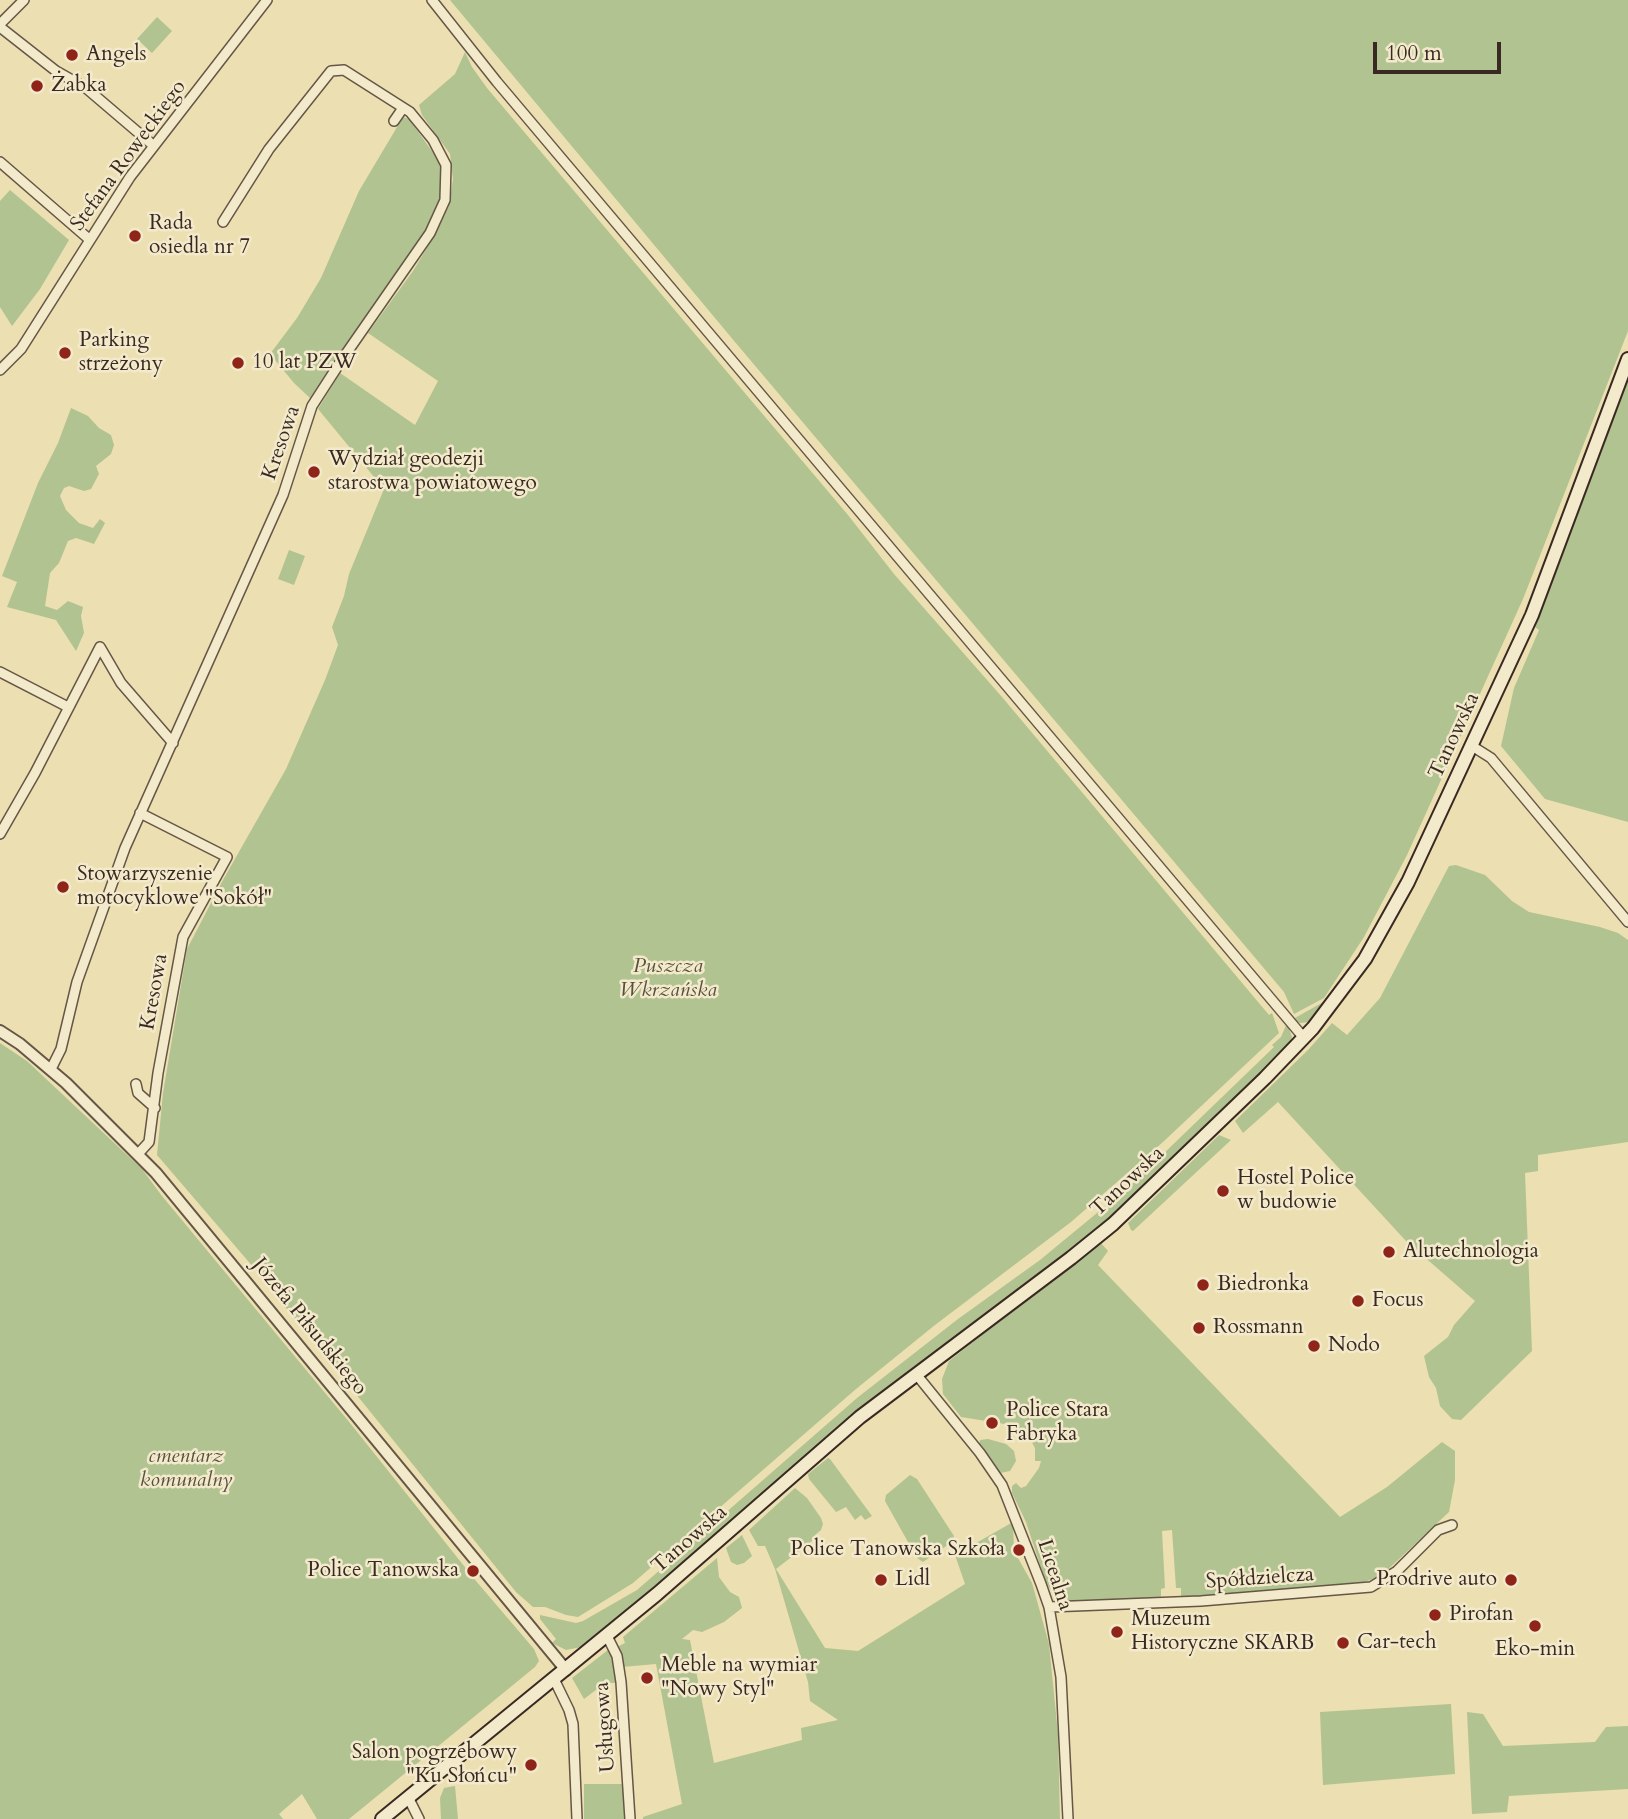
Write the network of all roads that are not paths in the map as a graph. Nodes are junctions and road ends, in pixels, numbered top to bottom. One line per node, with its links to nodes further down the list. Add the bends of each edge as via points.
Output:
1 (24, 0): 4 (street)
2 (267, 0): 7 (street, Stefana Roweckiego)
3 (432, 0): 21 (street)
4 (0, 26): 7 (street, via 56,71 86,88)
5 (403, 108): 6 (street); 9 (street, Kresowa, via 344,71 331,71 269,149); 15 (street, Kresowa, via 443,155 448,173 445,200 430,233 312,407 283,495)
6 (394, 121)
7 (154, 146): 10 (street, Stefana Roweckiego)
8 (0, 162): 10 (street)
9 (223, 222)
10 (90, 240): 12 (street, Stefana Roweckiego, via 21,349)
11 (1628, 359): 16 (main road, Tanowska, via 1542,591)
12 (0, 370)
13 (0, 672): 14 (street)
14 (68, 707): 15 (street, via 100,647 121,683); 18 (street)
15 (173, 743): 17 (street, Kresowa)
16 (1472, 746): 19 (street, via 1491,758); 21 (main road, Tanowska, via 1375,943)
17 (140, 813): 22 (street, Kresowa, via 97,921 61,1049); 24 (street, Kresowa, via 227,857 183,937)
18 (0, 834)
19 (1628, 922)
20 (0, 1031): 22 (street, Józefa Piłsudskiego)
21 (1304, 1038): 26 (main road, Tanowska, via 1113,1224)
22 (51, 1069): 25 (street, Józefa Piłsudskiego)
23 (136, 1084): 24 (street, via 138,1093)
24 (155, 1108): 25 (street, Kresowa, via 149,1142)
25 (138, 1154): 30 (street, Józefa Piłsudskiego)
26 (916, 1374): 28 (street, Licealna, via 1002,1485); 29 (main road, Tanowska, via 830,1442)
27 (1452, 1525): 28 (street, Spółdzielcza, via 1438,1530 1397,1571 1371,1587)
28 (1049, 1607): 37 (street, Licealna, via 1061,1677)
29 (607, 1636): 30 (main road, Tanowska); 36 (street, Usługowa, via 617,1656 621,1682)
30 (565, 1670): 31 (main road, Tanowska)
31 (554, 1679): 32 (main road, Tanowska); 35 (street, Usługowa, via 573,1724)
32 (408, 1797): 33 (main road, Tanowska); 34 (street)
33 (382, 1819)
34 (419, 1819)
35 (577, 1819)
36 (630, 1819)
37 (1068, 1819)

